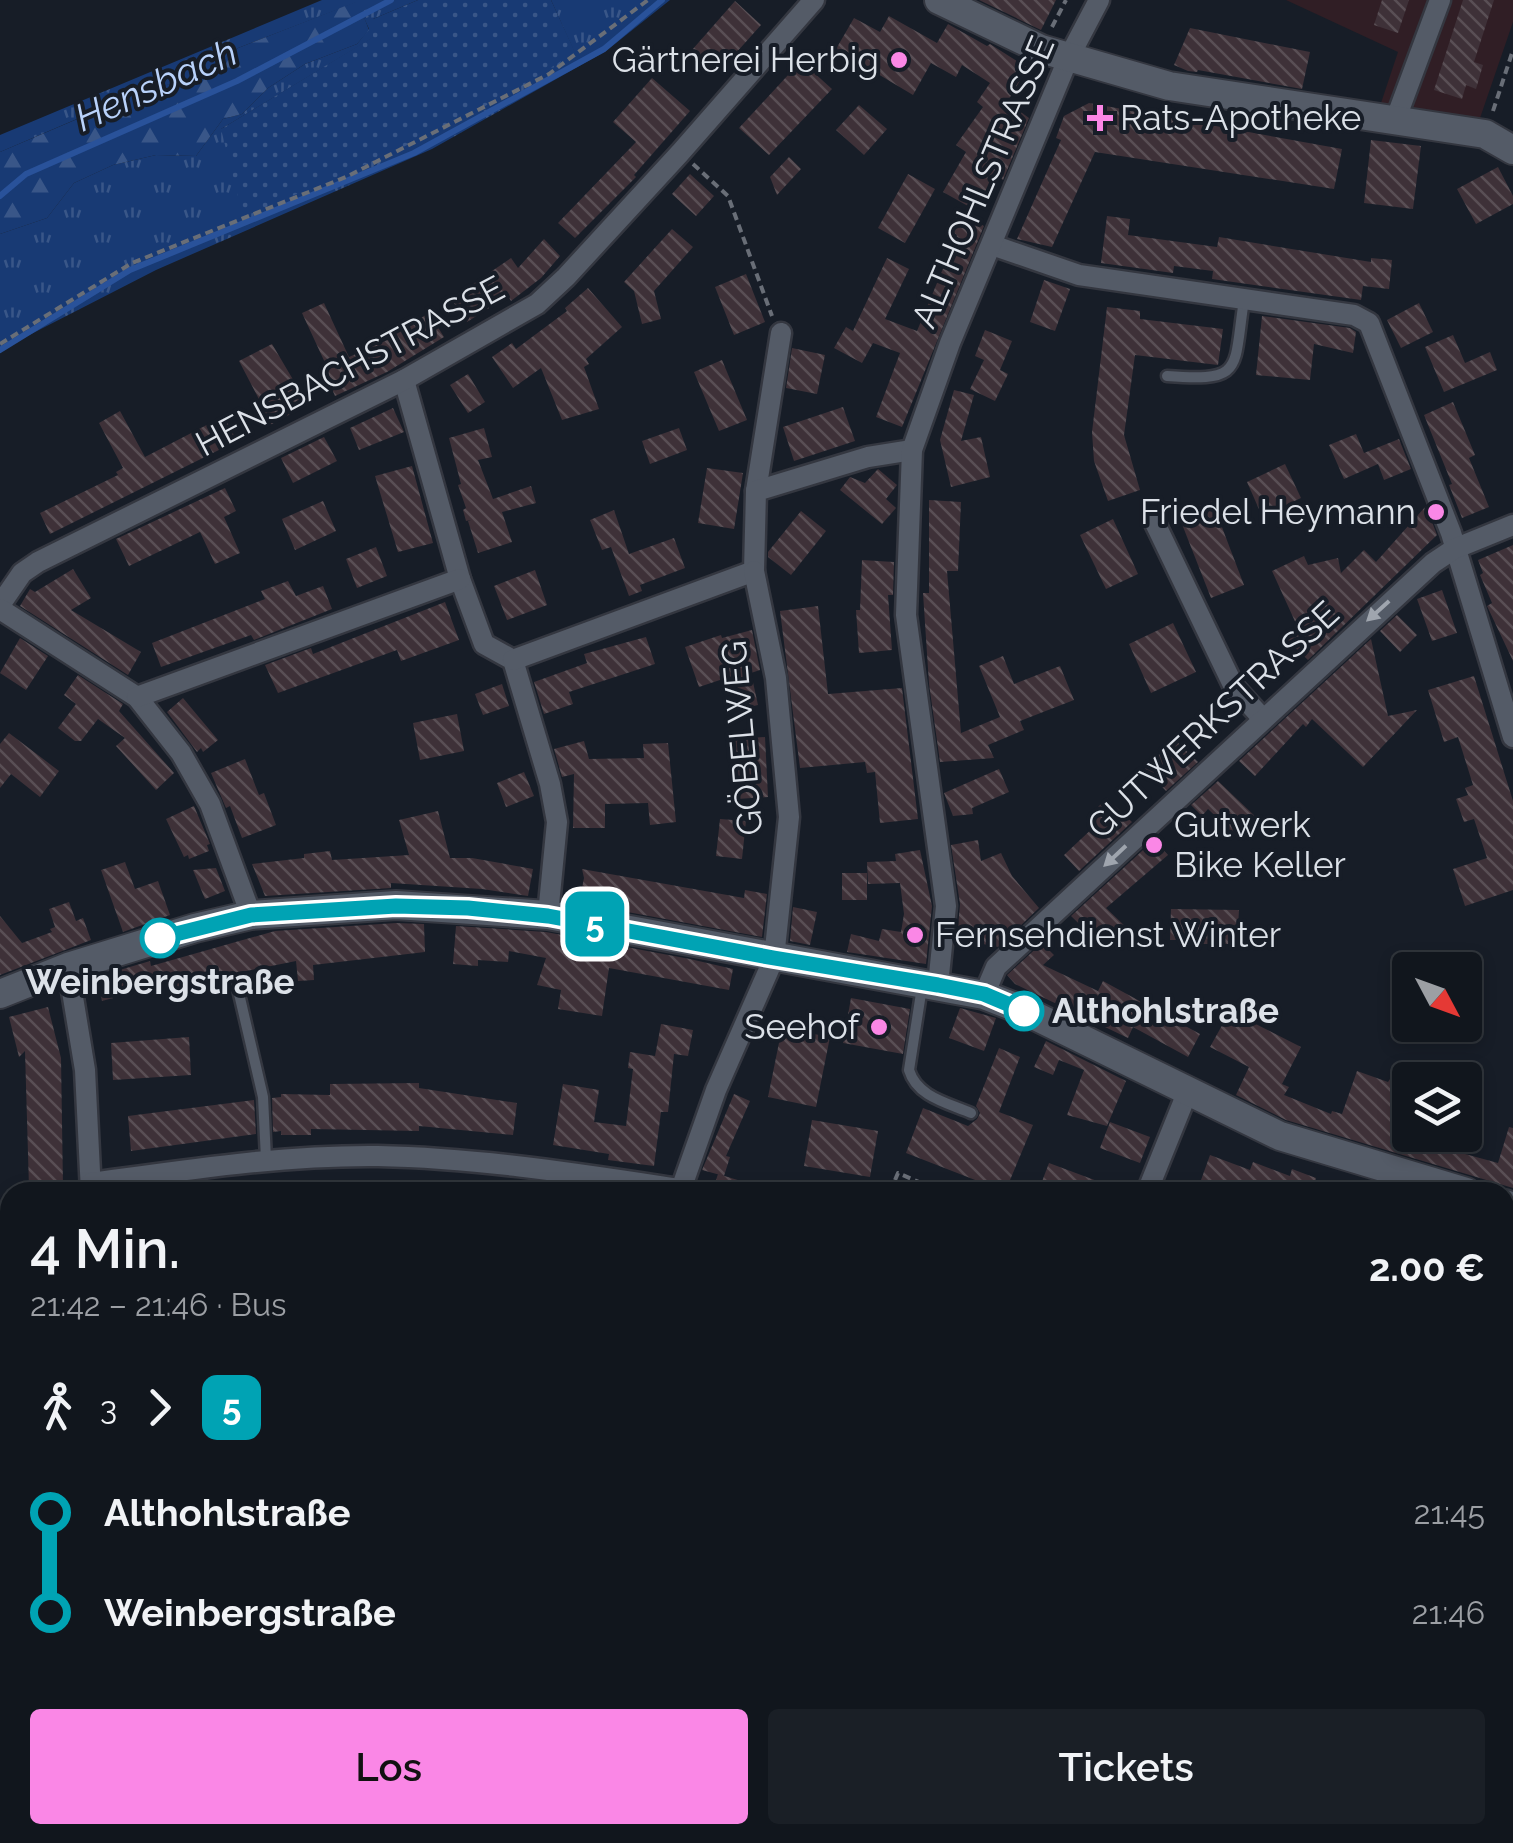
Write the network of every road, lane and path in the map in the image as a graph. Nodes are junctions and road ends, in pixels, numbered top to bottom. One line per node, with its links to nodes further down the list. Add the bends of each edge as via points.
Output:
1 (648, 0): 17 (path, via 550,74 346,178 132,263)
2 (814, 0): 13 (street, HENSBACHSTRASSE)
3 (940, 0): 7 (street)
4 (1066, 0): 7 (path)
5 (1099, 0): 9 (street, ALTHOHLSTRASSE)
6 (1440, 0): 10 (street)
7 (1041, 49): 9 (street)
8 (1513, 50): 11 (path)
9 (1068, 59): 10 (street, via 1169,86); 14 (street, ALTHOHLSTRASSE)
10 (1395, 121): 11 (street)
11 (1486, 134): 12 (street)
12 (1513, 150)
13 (680, 153): 16 (path, via 728,196); 19 (street, HENSBACHSTRASSE, via 536,304)
14 (992, 245): 15 (street, via 1079,275); 20 (street, ALTHOHLSTRASSE)
15 (1244, 299): 18 (lane, via 1228,372 1213,379); 24 (street, via 1368,322)
16 (781, 333): 21 (street, GÖBELWEG)
17 (0, 344)
18 (1167, 376)
19 (404, 380): 26 (street); 27 (street, HENSBACHSTRASSE, via 38,562 22,573)
20 (912, 450): 21 (street); 37 (street, ALTHOHLSTRASSE, via 906,615)
21 (756, 490): 25 (street, GÖBELWEG)
22 (1153, 519): 30 (street, via 1234,687)
23 (1513, 525): 24 (street, GUTWERKSTRASSE)
24 (1454, 550): 30 (street, GUTWERKSTRASSE, one-way to 30); 31 (street)
25 (754, 571): 28 (street); 34 (street, GÖBELWEG, via 776,678 789,817)
26 (460, 579): 28 (street, via 484,644); 29 (street)
27 (0, 607): 29 (street)
28 (513, 660): 33 (street, via 556,822)
29 (137, 698): 32 (street, via 181,753 210,804)
30 (1263, 719): 37 (street, GUTWERKSTRASSE, one-way to 37, via 996,967)
31 (1513, 737)
32 (251, 915): 33 (street, via 396,906); 35 (street)
33 (548, 916): 34 (street)
34 (774, 958): 37 (street); 45 (street, GÖBELWEG)
35 (68, 966): 38 (street); 42 (street, via 85,1070)
36 (237, 986): 41 (lane, via 263,1097)
37 (952, 988): 39 (street, via 1025,1011); 40 (lane, via 909,1070 925,1094)
38 (0, 994)
39 (1187, 1093): 48 (street); 49 (street, via 1280,1136)
40 (972, 1113)
41 (266, 1159): 43 (street); 44 (street, via 379,1156 534,1167)
42 (91, 1182)
43 (127, 1182)
44 (625, 1182)
45 (683, 1182)
46 (894, 1182): 47 (path, via 898,1174)
47 (918, 1182)
48 (1151, 1182)
49 (1433, 1182)

